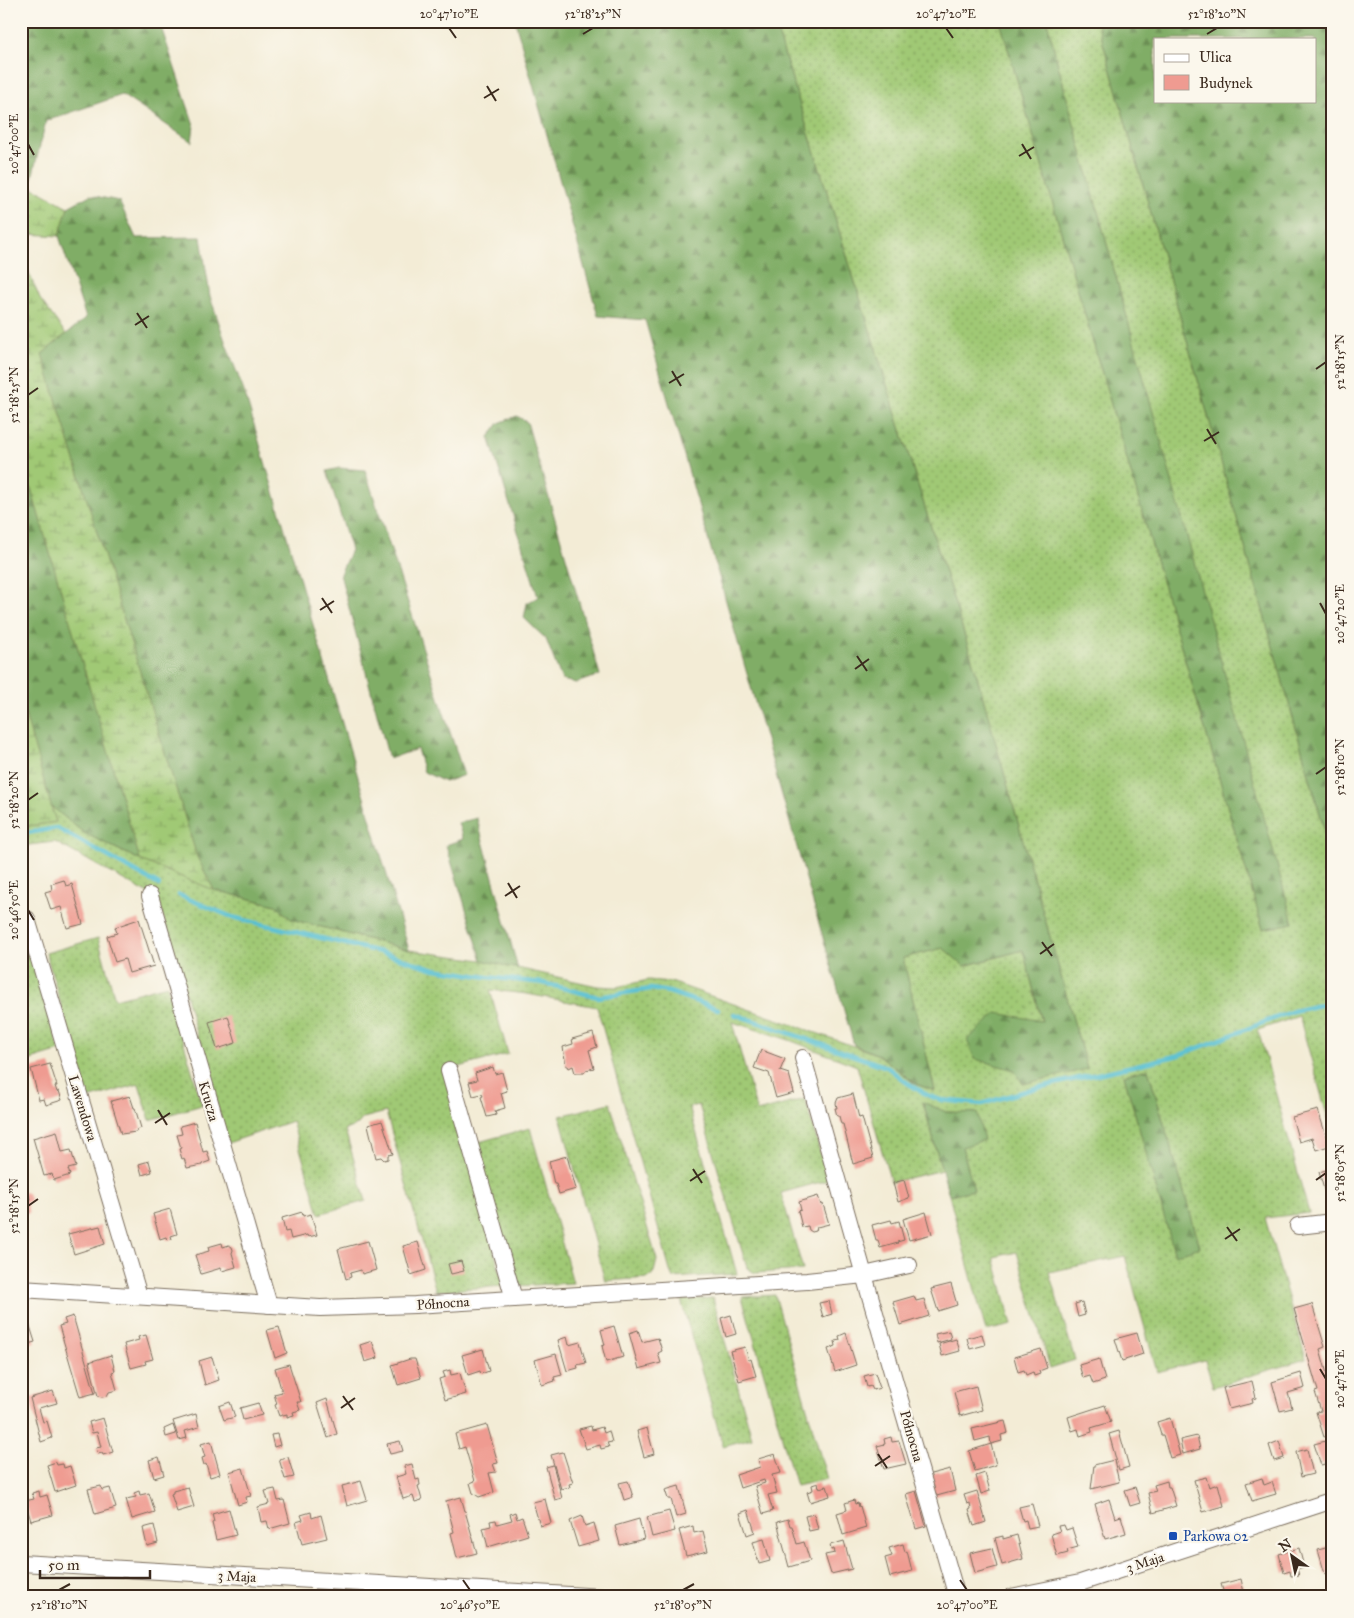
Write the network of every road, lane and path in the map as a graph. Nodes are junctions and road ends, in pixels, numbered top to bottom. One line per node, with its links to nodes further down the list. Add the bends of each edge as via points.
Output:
1 (150, 896): 12 (street, Krucza)
2 (28, 919): 10 (street, Lawendowa)
3 (804, 1058): 8 (street)
4 (449, 1071): 11 (street)
5 (1333, 1222): 6 (street)
6 (1298, 1226)
7 (909, 1265): 8 (street, Północna)
8 (864, 1275): 11 (street, Północna); 16 (street, Północna)
9 (21, 1289): 10 (street, Północna)
10 (140, 1296): 12 (street, Północna)
11 (514, 1298): 12 (street, Północna, via 415,1305)
12 (269, 1306)
13 (1333, 1500): 17 (street, 3 Maja, via 1080,1582)
14 (21, 1563): 15 (street, 3 Maja)
15 (603, 1597)
16 (957, 1597)
17 (1011, 1597)

